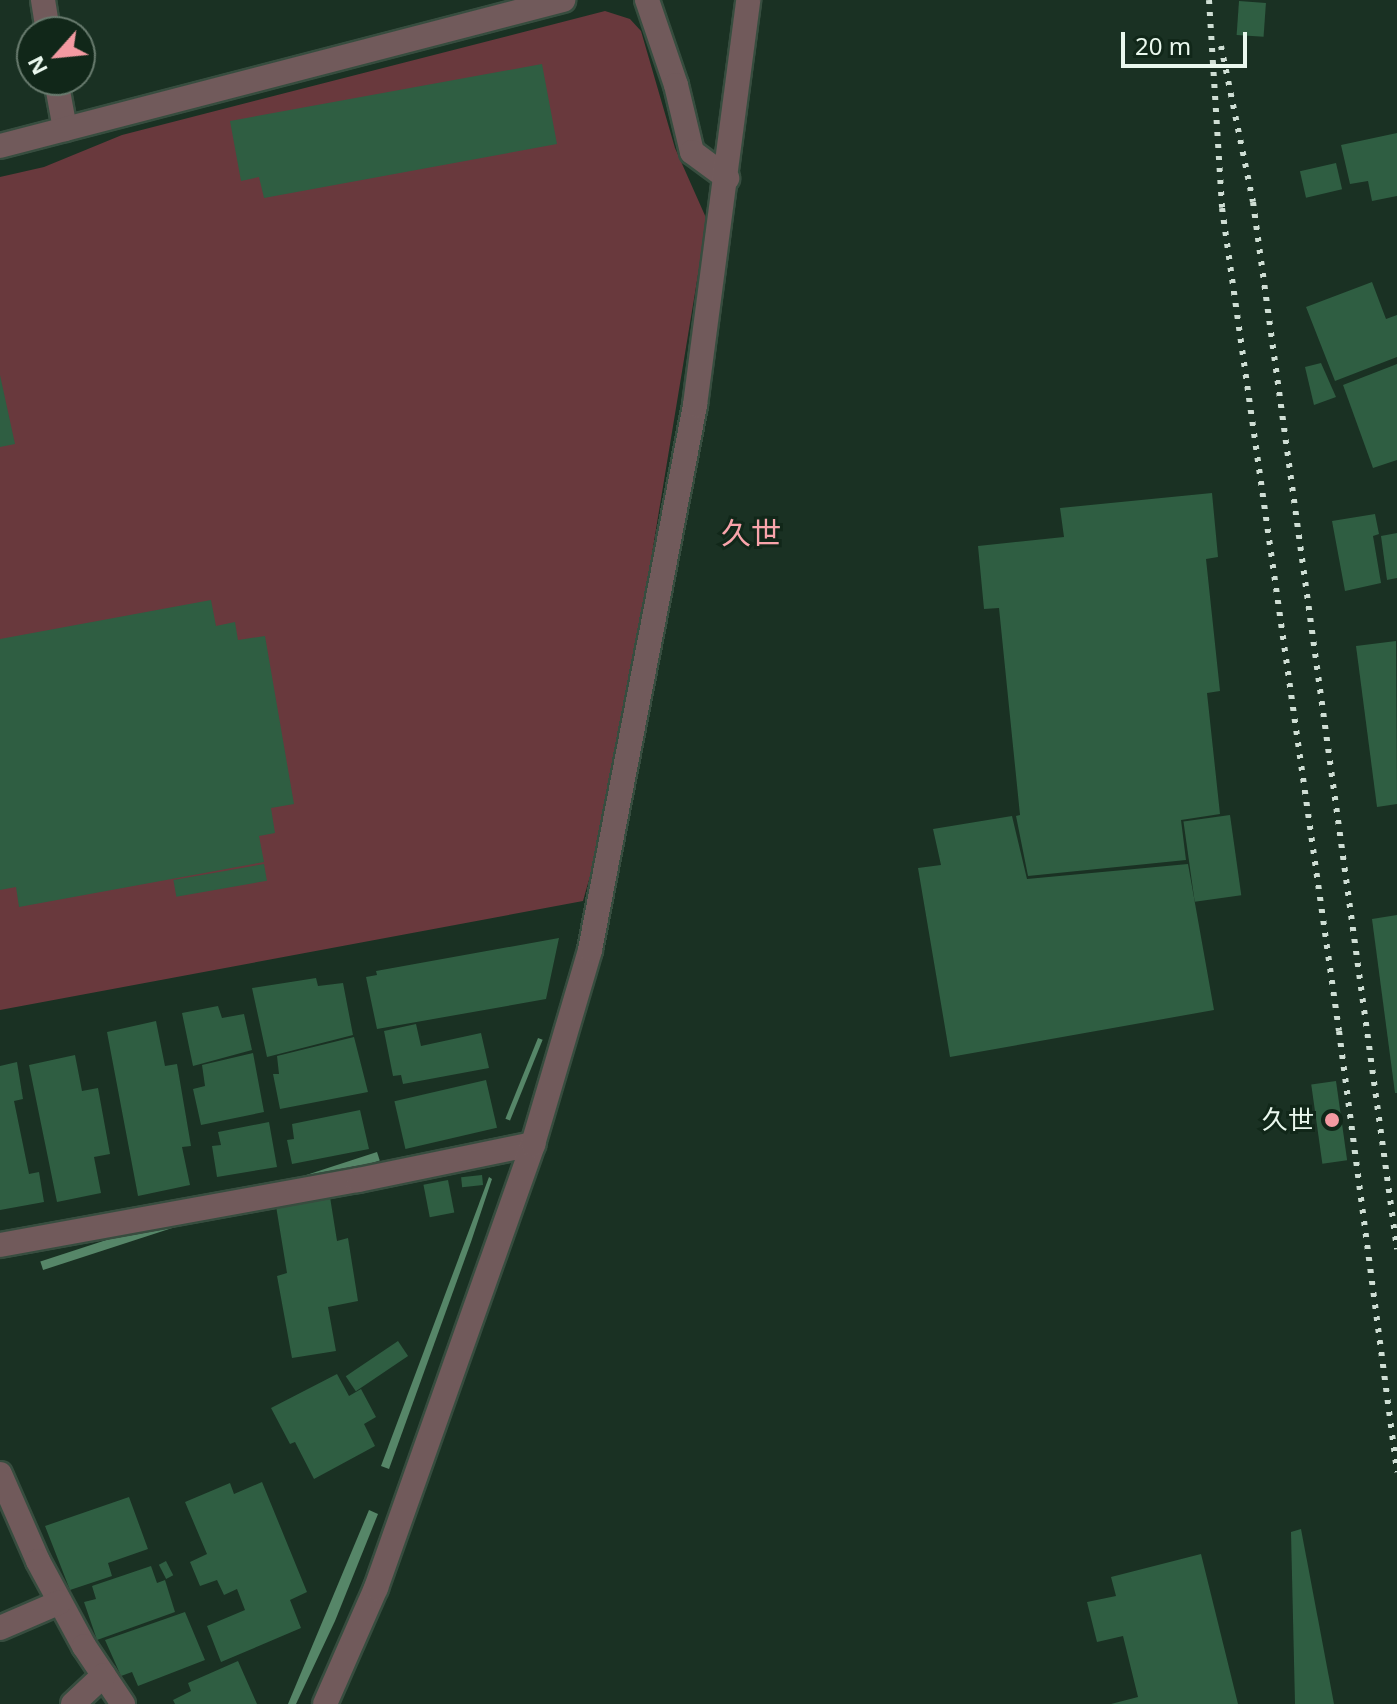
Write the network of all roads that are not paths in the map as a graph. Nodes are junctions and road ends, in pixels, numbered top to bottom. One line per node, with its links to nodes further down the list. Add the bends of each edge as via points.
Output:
1 (563, 0): 5 (street)
2 (647, 0): 7 (street, via 692,152)
3 (748, 0): 7 (street)
4 (59, 96): 5 (street)
5 (65, 129): 6 (street)
6 (0, 146)
7 (727, 178): 8 (street, via 695,405 590,950)
8 (533, 1144): 9 (street); 16 (street, via 376,1588)
9 (0, 1245)
10 (0, 1474): 11 (street)
11 (60, 1602): 12 (street); 13 (street)
12 (0, 1628)
13 (104, 1675): 14 (street); 15 (street)
14 (73, 1704)
15 (123, 1704)
16 (325, 1704)

